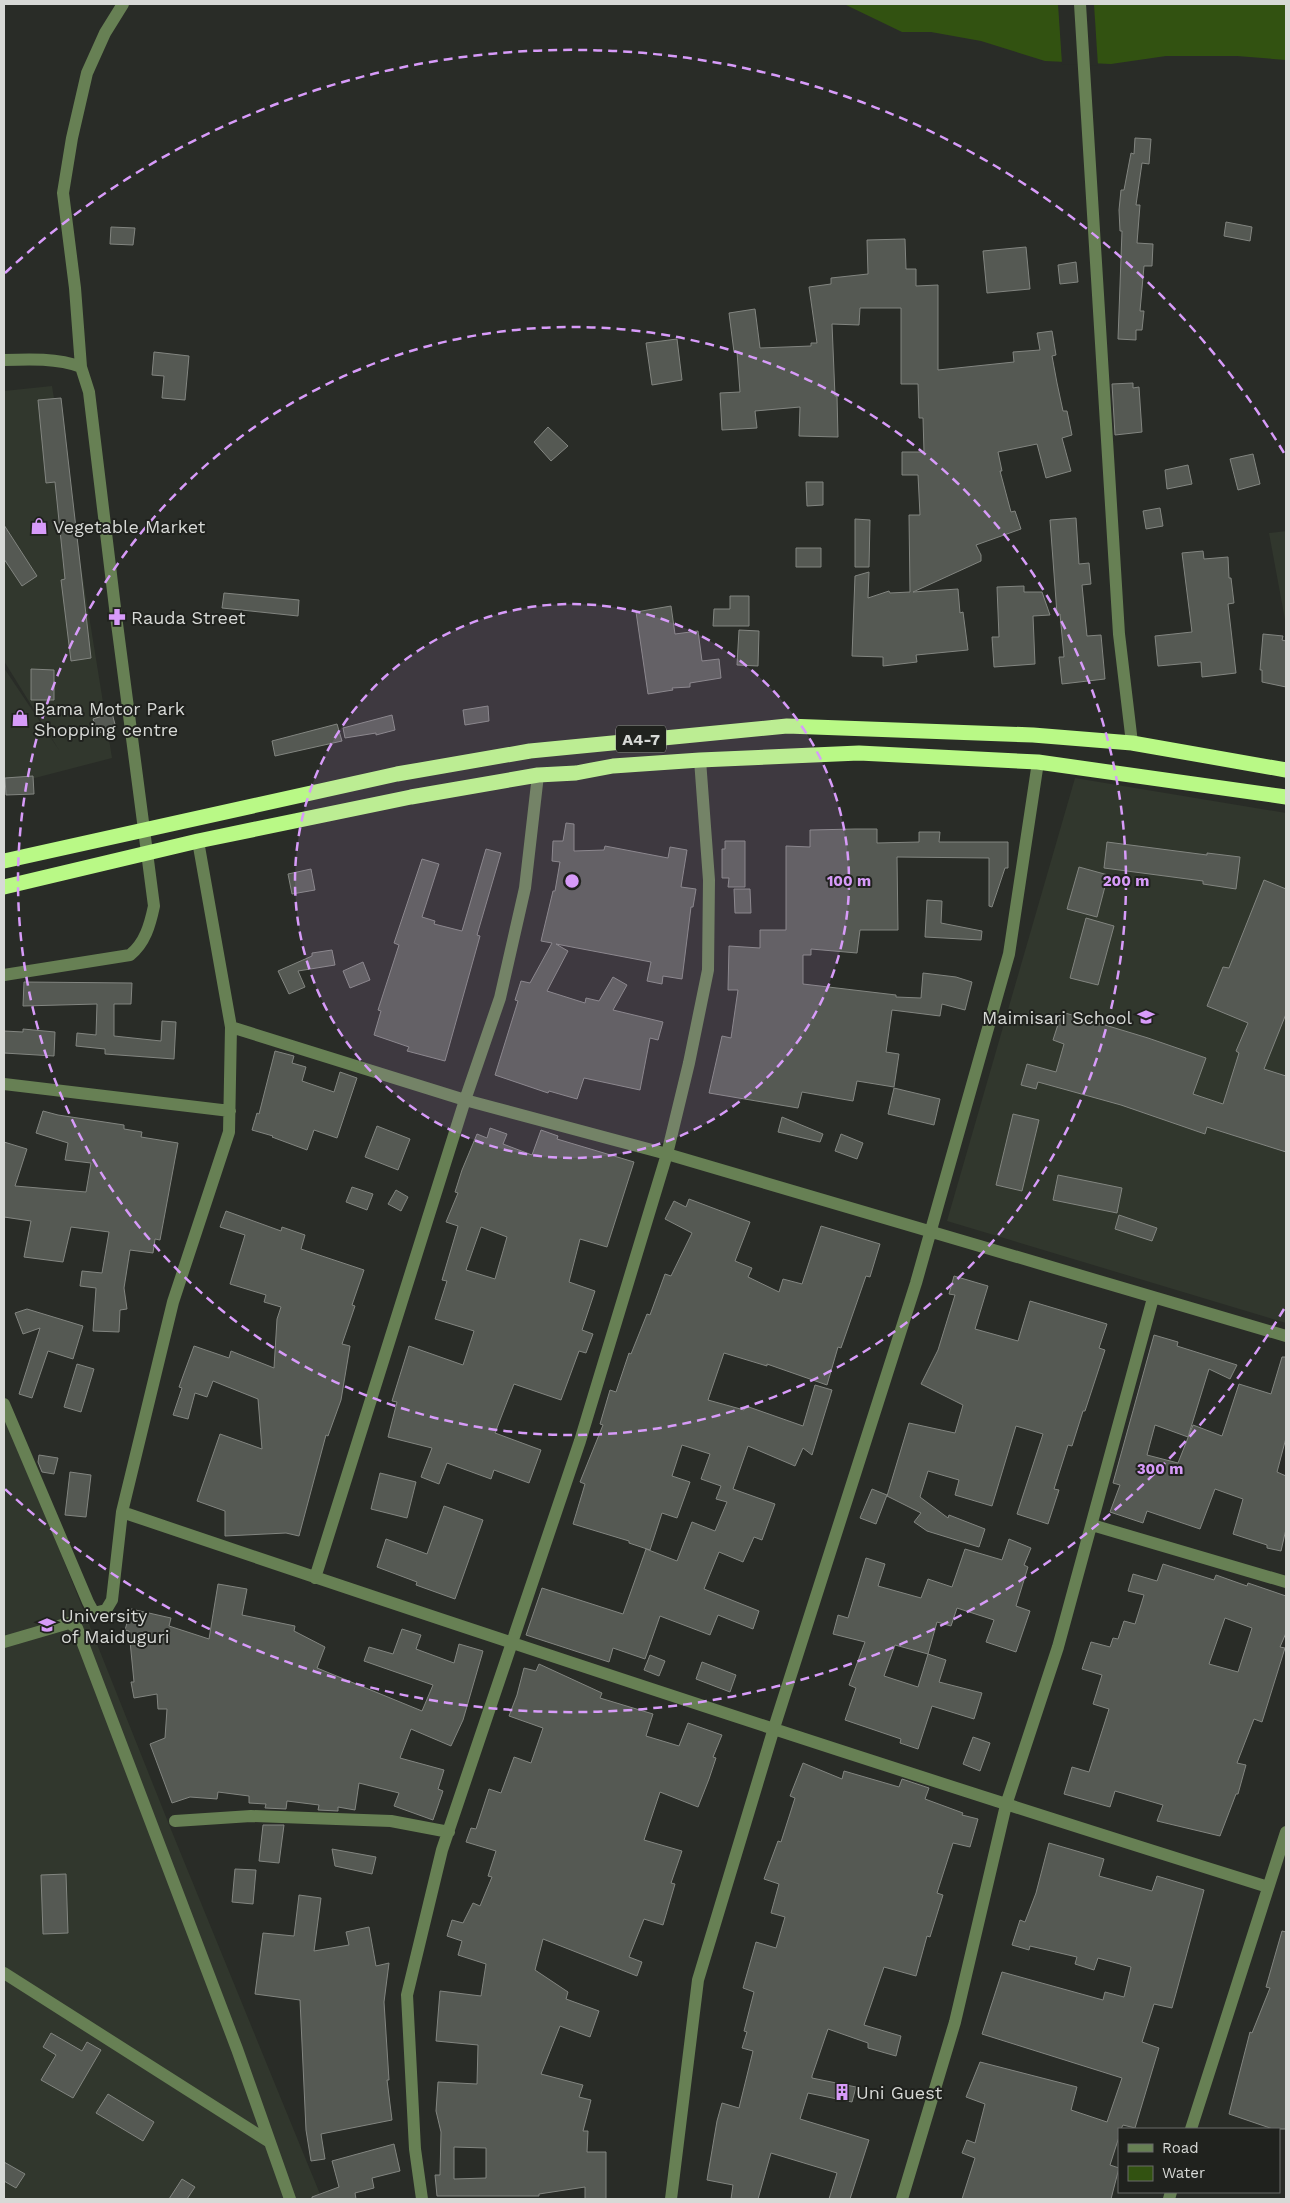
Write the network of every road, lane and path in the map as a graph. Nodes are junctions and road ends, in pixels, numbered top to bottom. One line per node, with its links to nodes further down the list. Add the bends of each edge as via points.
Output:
1 (123, 4): 4 (street, via 87,73 62,193 75,288)
2 (1080, 4): 5 (street, via 1119,634)
3 (4, 360): 4 (street, via 28,359)
4 (81, 367): 13 (street, via 89,392)
5 (1132, 743): 8 (highway, A4-7, via 1033,735 787,726 530,751); 9 (highway, A4-7)
6 (700, 760): 7 (highway, A4-7, via 859,753); 10 (highway, A4-7, via 613,766); 23 (street, via 709,880 708,970)
7 (1038, 762): 12 (highway, A4-7); 24 (street, via 1009,954)
8 (460, 763): 11 (highway); 13 (highway, A4-7)
9 (1286, 770)
10 (538, 776): 11 (highway, A4-7); 21 (street, via 523,898 500,998)
11 (464, 788): 14 (highway, A4-7)
12 (1286, 797)
13 (145, 830): 15 (street); 16 (highway, A4-7)
14 (198, 840): 15 (highway, A4-7); 19 (street)
15 (149, 852): 17 (highway, A4-7); 18 (street, via 154,906 150,926 138,949 130,955)
16 (4, 861)
17 (4, 888)
18 (4, 975)
19 (231, 1027): 21 (street); 22 (street)
20 (4, 1084): 22 (street)
21 (466, 1100): 23 (street); 30 (street)
22 (230, 1110): 28 (street, via 229,1132 173,1302)
23 (667, 1154): 24 (street); 33 (street, via 580,1440)
24 (931, 1232): 25 (street); 34 (street)
25 (1153, 1298): 26 (street); 29 (street)
26 (1286, 1336)
27 (4, 1404): 28 (street, via 94,1613 106,1610 112,1600)
28 (122, 1512): 30 (street)
29 (1092, 1525): 31 (street); 35 (street, via 1058,1647)
30 (315, 1578): 33 (street)
31 (1286, 1582)
32 (4, 1642): 42 (street, via 69,1623 77,1628 237,2049)
33 (511, 1644): 34 (street); 37 (street)
34 (774, 1728): 35 (street); 45 (street, via 698,1980)
35 (1006, 1805): 39 (street); 46 (street, via 955,2022)
36 (175, 1821): 37 (street, via 251,1816 390,1821)
37 (449, 1832): 44 (street, via 407,1995 415,2149)
38 (1286, 1832): 39 (street)
39 (1268, 1887): 41 (street)
40 (4, 1973): 42 (street)
41 (1191, 2128)
42 (268, 2141): 43 (street)
43 (290, 2199)
44 (422, 2199)
45 (671, 2199)
46 (902, 2199)

